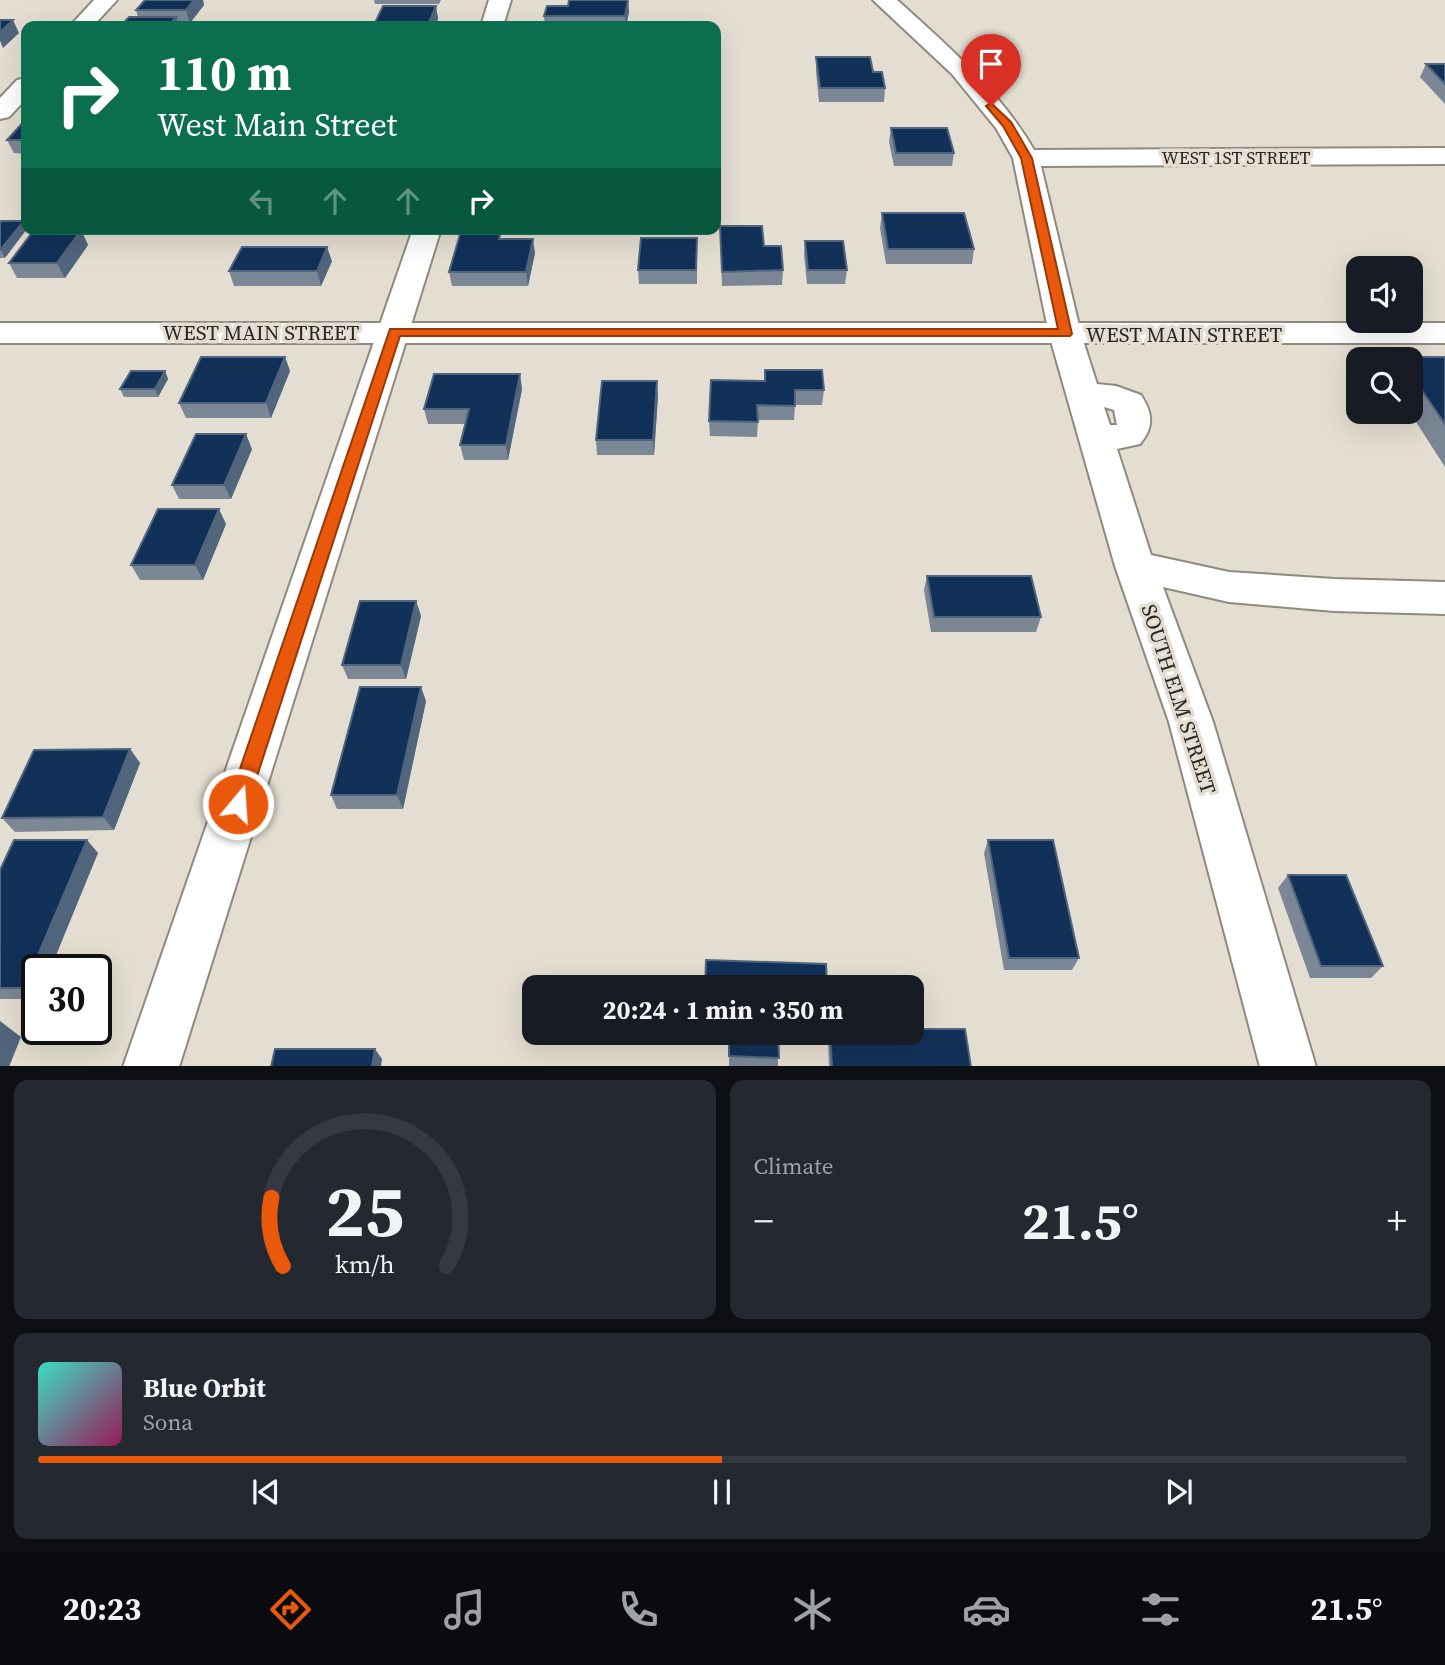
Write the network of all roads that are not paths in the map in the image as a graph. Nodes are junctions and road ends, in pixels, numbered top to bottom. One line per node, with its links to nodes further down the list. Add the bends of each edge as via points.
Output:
1 (106, 0): 4 (street)
2 (500, 0): 5 (street)
3 (884, 0): 9 (street, SOUTH ELM STREET, via 960,69 1007,124)
4 (86, 21)
5 (494, 21)
6 (21, 90): 7 (street)
7 (0, 112)
8 (1445, 156): 9 (street, WEST 1ST STREET)
9 (1027, 158): 14 (street, SOUTH ELM STREET)
10 (425, 235): 12 (street)
11 (0, 332): 12 (street, WEST MAIN STREET)
12 (394, 332): 14 (street, WEST MAIN STREET); 17 (street)
13 (1445, 333): 14 (street, WEST MAIN STREET)
14 (1065, 334): 15 (street, SOUTH ELM STREET)
15 (1135, 566): 16 (street, via 1229,587); 18 (street, SOUTH ELM STREET, via 1191,722)
16 (1445, 598)
17 (151, 1066)
18 (1288, 1066)

